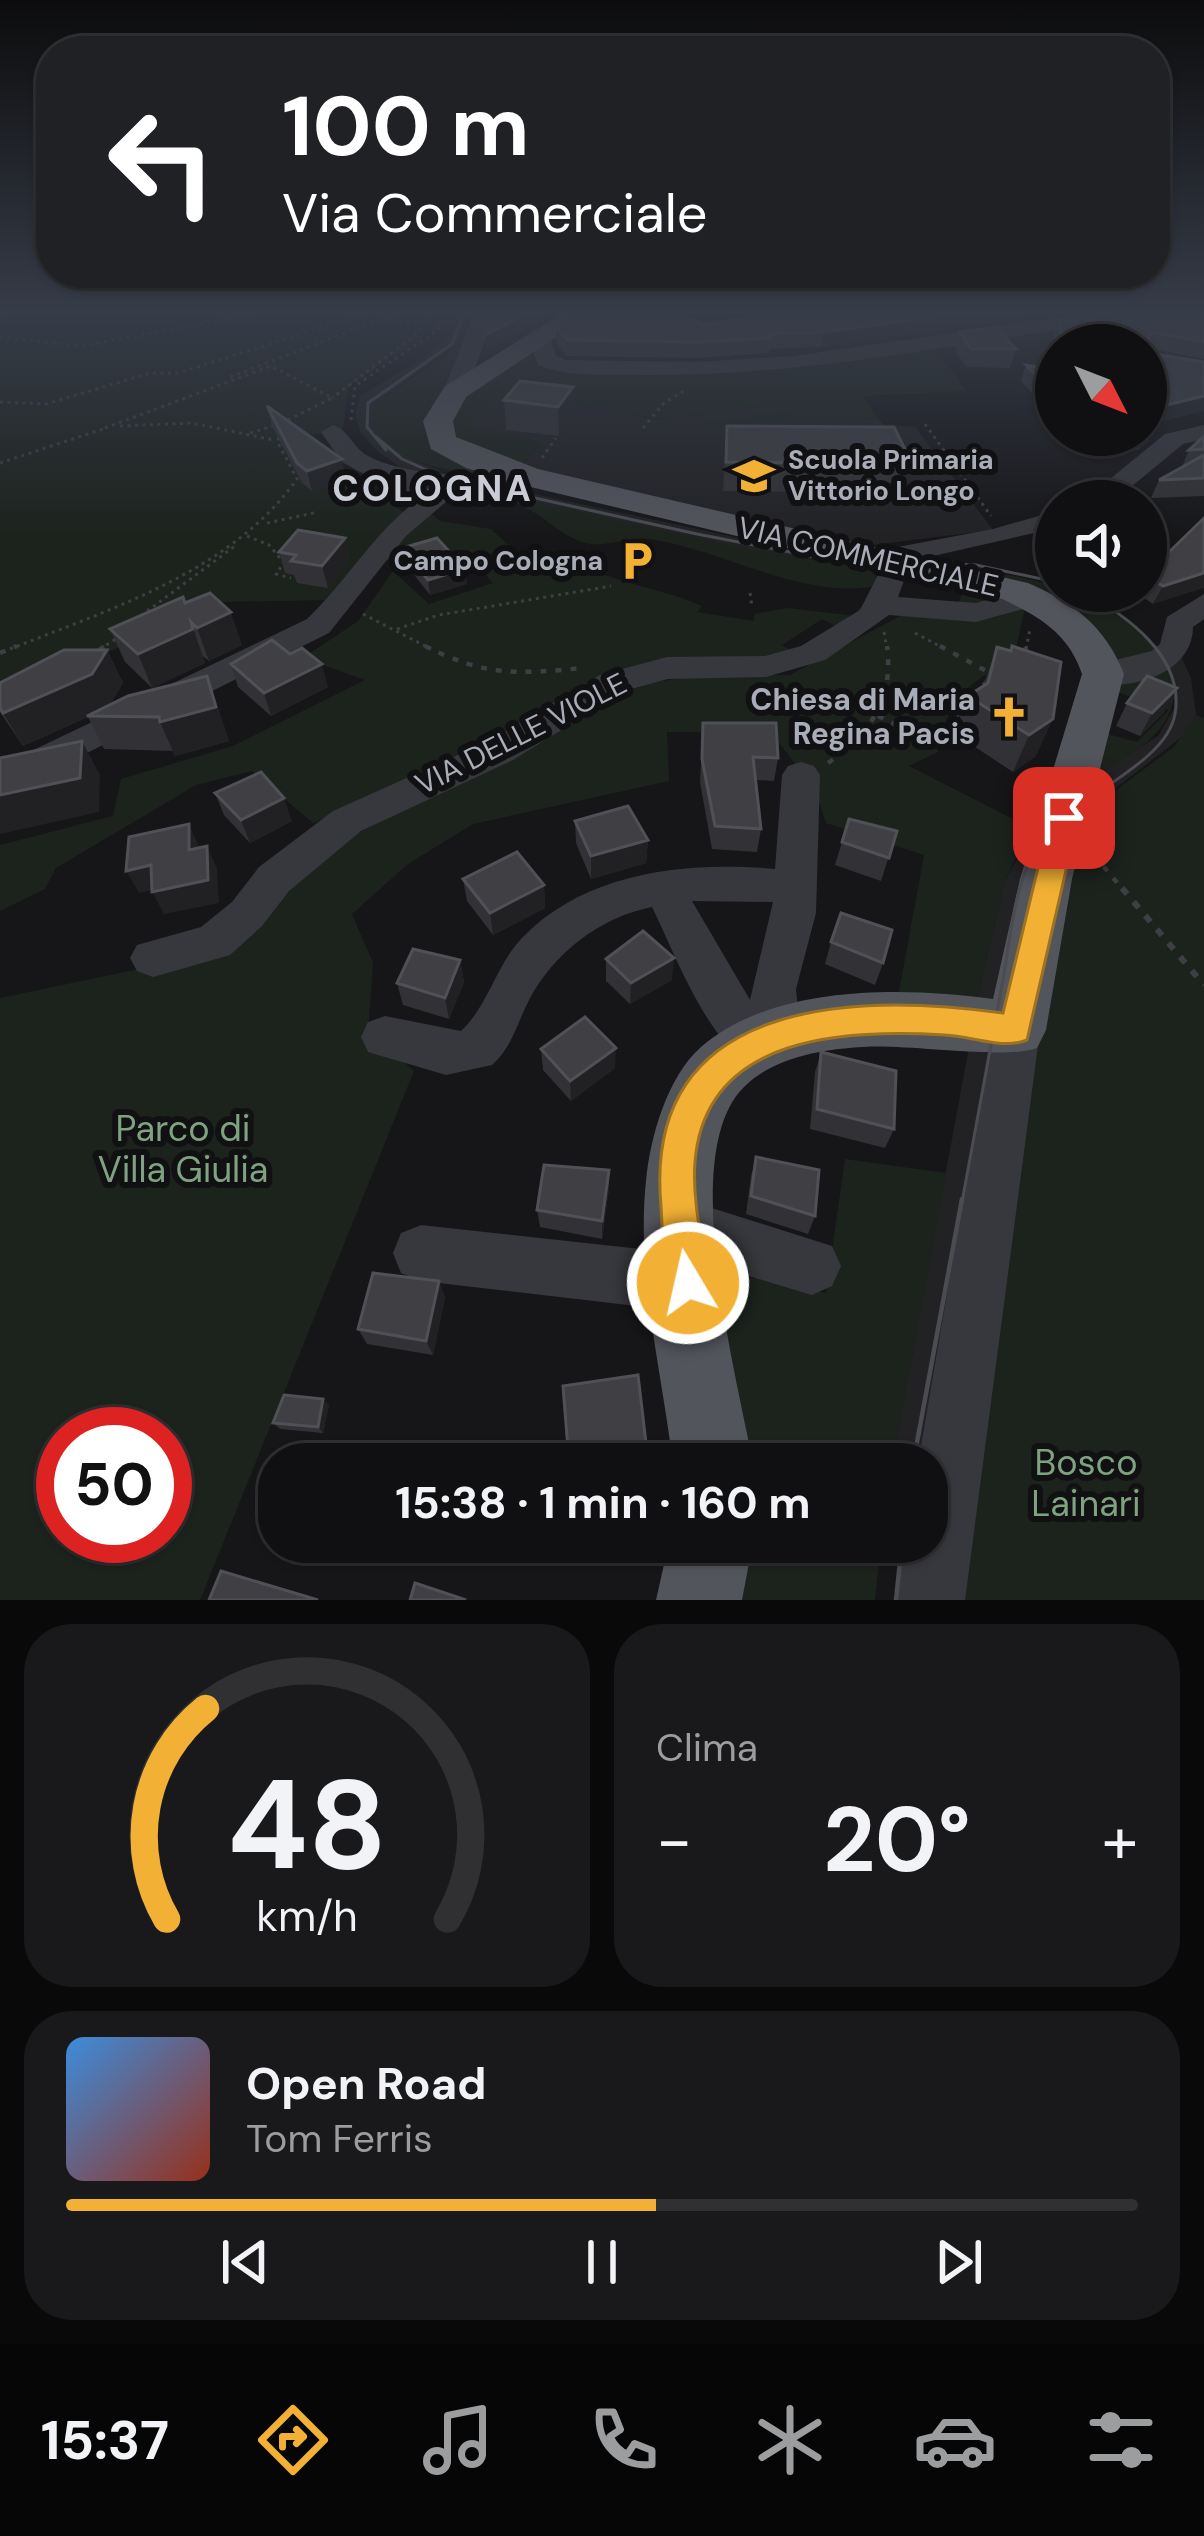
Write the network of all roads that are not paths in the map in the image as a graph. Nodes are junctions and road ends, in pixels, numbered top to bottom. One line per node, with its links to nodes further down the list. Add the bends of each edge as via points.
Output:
1 (456, 389): 3 (street)
2 (460, 389): 3 (main road)
3 (455, 392): 6 (main road, VIA COMMERCIALE, via 437,421 442,442 477,461)
4 (1204, 432): 7 (street, via 1174,439)
5 (336, 437): 8 (street, via 351,458)
6 (537, 472): 8 (street, via 508,482 423,475); 10 (main road, VIA COMMERCIALE)
7 (1123, 480)
8 (392, 482): 14 (street, via 433,501 397,530 341,604 282,645)
9 (1035, 526): 10 (street)
10 (889, 601): 12 (main road, VIA COMMERCIALE, via 1033,598 1078,628); 17 (street, VIA DELLE VIOLE, via 799,660 628,676 484,759 347,821 214,942)
11 (1204, 603): 12 (street, via 1178,624 1164,656)
12 (1103, 674): 18 (main road)
13 (801, 775): 16 (street)
14 (0, 782)
15 (662, 886): 16 (street, via 733,880); 19 (street, via 554,935 512,986 485,1042 465,1053); 20 (street, via 722,999)
16 (796, 888): 20 (street)
17 (153, 958)
18 (1016, 1030): 20 (main road, via 946,1020 820,1022); 27 (street)
19 (385, 1036)
20 (765, 1037): 22 (main road, via 712,1076 682,1133 676,1166)
21 (421, 1253): 22 (street)
22 (684, 1258): 23 (street, via 715,1238); 24 (main road)
23 (812, 1266)
24 (710, 1443)
25 (707, 1563): 26 (main road)
26 (699, 1600)
27 (930, 1600)

